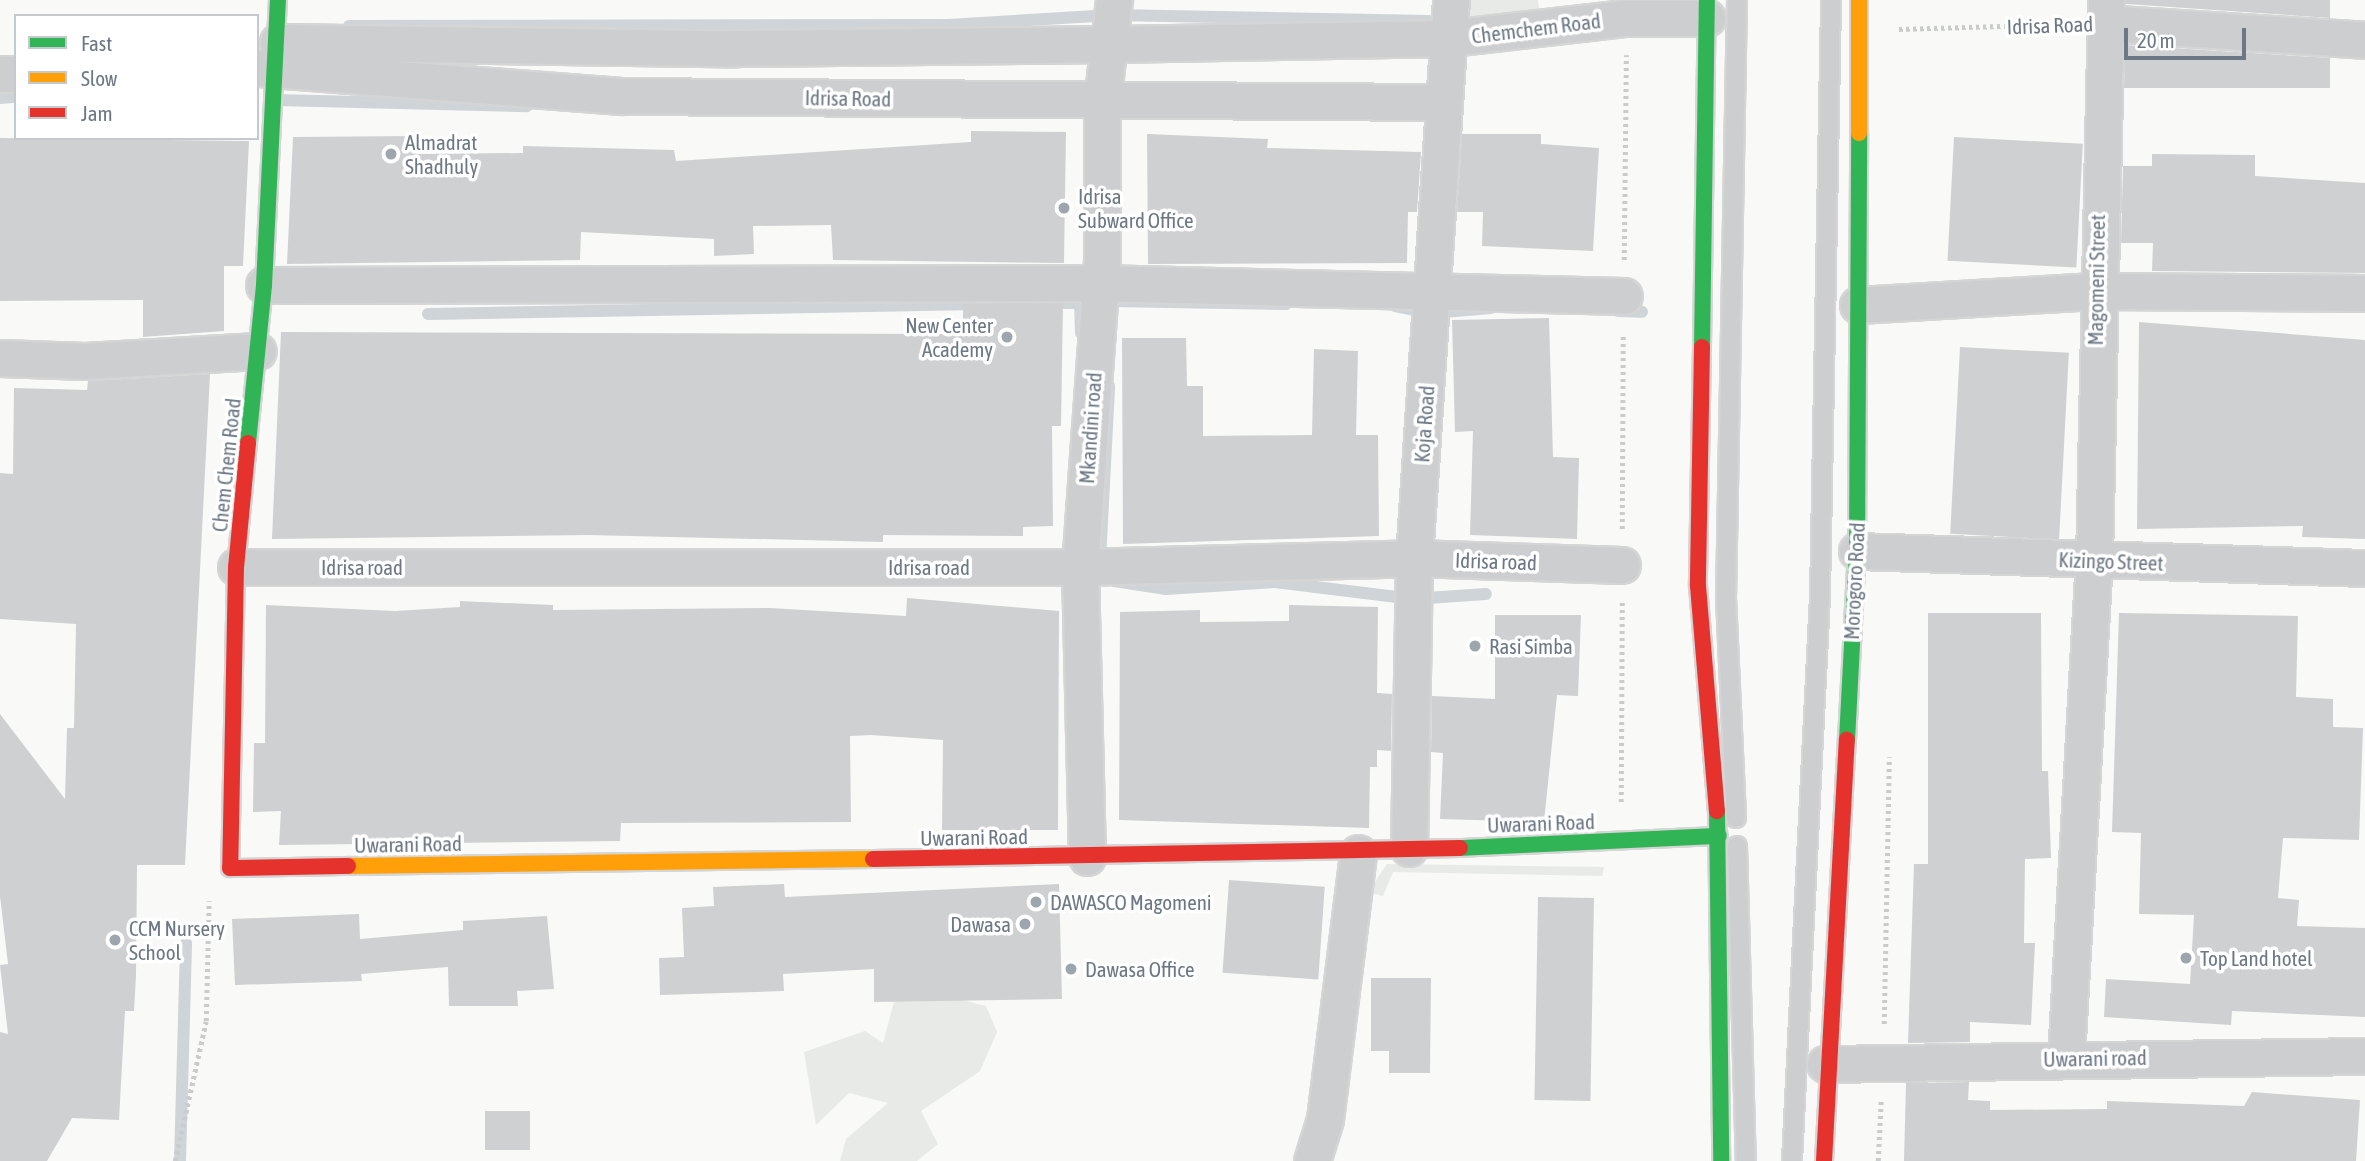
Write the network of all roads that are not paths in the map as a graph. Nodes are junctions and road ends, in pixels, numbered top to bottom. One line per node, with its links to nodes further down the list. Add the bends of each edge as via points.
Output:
1 (278, 0): 12 (main road)
2 (1114, 0): 11 (street, Mkandini road)
3 (1451, 0): 9 (street, Koja Road)
4 (1737, 0): 41 (lane, via 1726,599 1748,1060)
5 (1831, 0): 42 (lane, Morogoro Road, via 1820,597)
6 (1859, 0): 21 (main road, Morogoro Road)
7 (1707, 9): 9 (street, Chemchem Road); 31 (main road, via 1698,586)
8 (2105, 12): 10 (street, Idrisa Road); 17 (street, Magomeni Street)
9 (1450, 38): 11 (street); 14 (street, Koja Road)
10 (2365, 40)
11 (1113, 44): 12 (street); 13 (street, Mkandini road)
12 (270, 59): 13 (street, Idrisa Road, via 620,96); 16 (main road, Chem Chem Road)
13 (1102, 102): 14 (street, Idrisa Road); 15 (street, Mkandini road)
14 (1440, 102): 19 (street, Koja Road)
15 (1098, 283): 16 (street); 19 (street); 29 (street, Mkandini road)
16 (264, 285): 22 (main road, Chem Chem Road)
17 (2095, 292): 18 (street); 21 (street); 26 (street, Magomeni Street)
18 (2365, 293)
19 (1433, 295): 20 (street); 25 (street, Koja Road)
20 (1624, 296)
21 (1858, 305): 24 (main road, Morogoro Road)
22 (258, 351): 23 (street, via 85,361); 28 (main road, Chem Chem Road)
23 (0, 358)
24 (1857, 551): 26 (street, Kizingo Street); 38 (main road, Morogoro Road)
25 (1414, 558): 27 (street, Idrisa road); 29 (street, Idrisa road); 32 (street, Koja Road)
26 (2094, 561): 30 (street, Kizingo Street); 37 (street, Magomeni Street)
27 (1622, 565)
28 (236, 567): 29 (street, Idrisa road); 35 (main road, Chem Chem Road)
29 (1080, 567): 34 (street, Mkandini road)
30 (2365, 568)
31 (1719, 836): 32 (main road, Uwarani Road); 40 (main road)
32 (1409, 848): 33 (main road, Uwarani Road)
33 (1358, 853): 34 (main road, Uwarani Road); 39 (street, via 1325,1119)
34 (1087, 857): 35 (main road, Uwarani Road)
35 (230, 867)
36 (2365, 1055): 37 (street, Uwarani road)
37 (2066, 1058): 38 (street, Uwarani road)
38 (1825, 1064): 43 (main road, Morogoro Road)
39 (1312, 1161)
40 (1721, 1161)
41 (1746, 1161)
42 (1792, 1161)
43 (1824, 1161)

